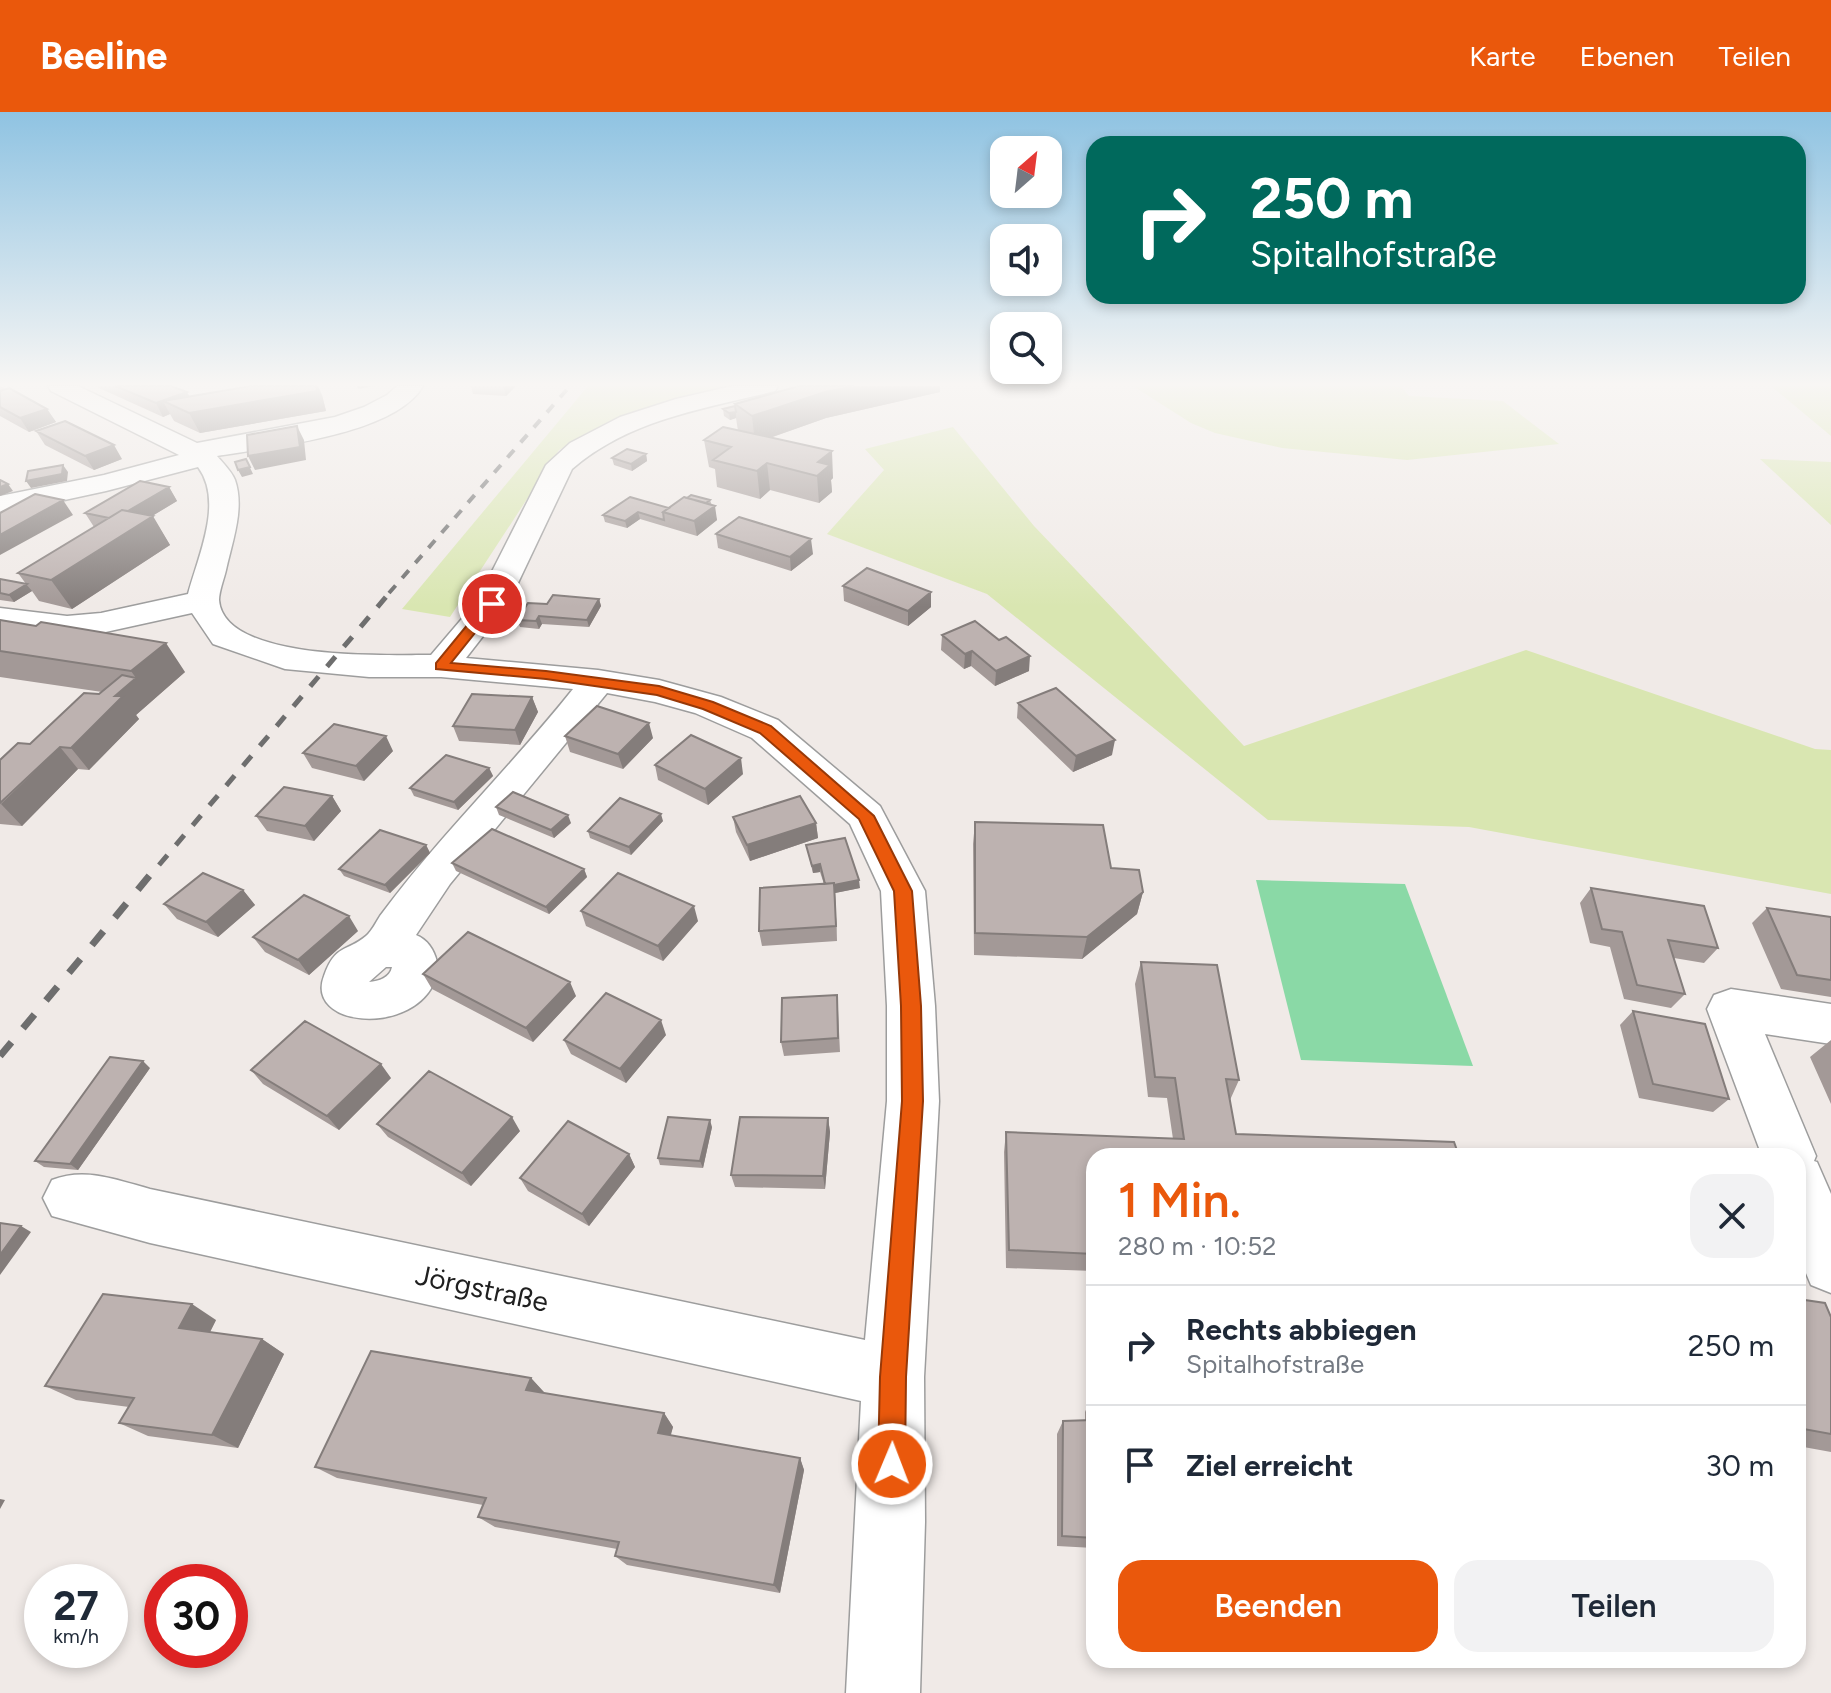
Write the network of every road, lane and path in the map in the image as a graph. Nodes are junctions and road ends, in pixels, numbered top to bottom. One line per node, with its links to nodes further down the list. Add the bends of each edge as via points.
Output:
1 (180, 460): 4 (street, via 106,483)
2 (203, 460): 5 (street, via 221,479 225,506)
3 (565, 460): 7 (street, via 492,604)
4 (0, 505)
5 (203, 601): 6 (street, via 67,626); 7 (street, via 225,637 285,659)
6 (0, 618)
7 (441, 666): 8 (street)
8 (598, 681): 9 (street, via 435,873); 15 (street, via 708,705 765,729 866,816 903,891 913,1101)
9 (382, 949)
10 (1831, 1024): 11 (street, via 1731,1009)
11 (1786, 1148)
12 (71, 1198): 15 (street, Jörgstraße)
13 (1806, 1201): 14 (street)
14 (1831, 1265)
15 (893, 1377): 16 (street)
16 (883, 1693)

